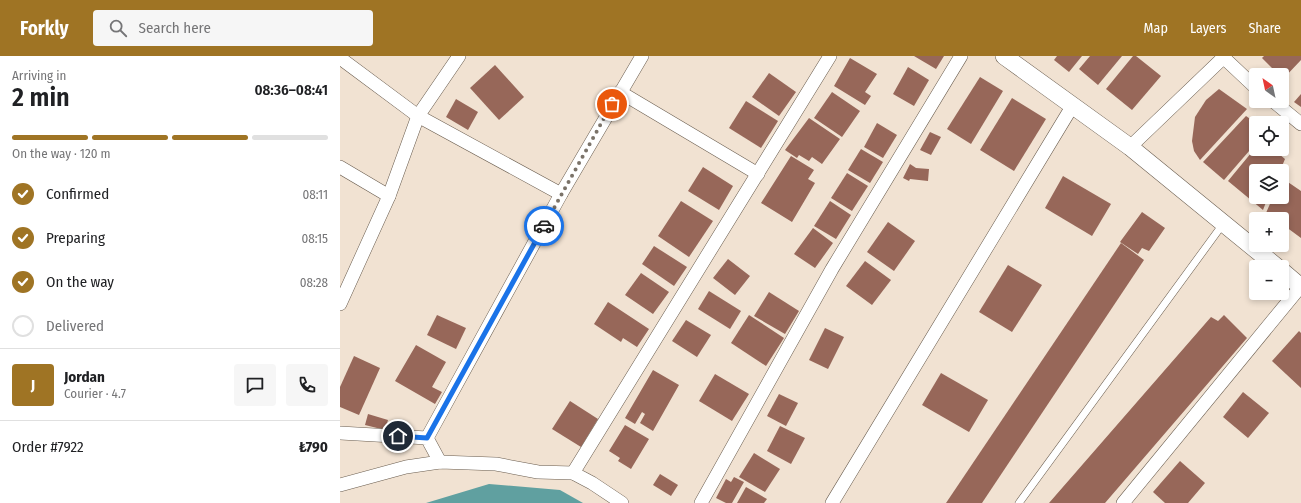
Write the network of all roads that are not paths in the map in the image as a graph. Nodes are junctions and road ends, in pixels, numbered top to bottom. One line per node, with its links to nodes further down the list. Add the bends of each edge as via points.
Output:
1 (459, 56): 12 (street)
2 (642, 56): 9 (street)
3 (830, 56): 16 (street)
4 (961, 56): 30 (street, via 832,269)
5 (1004, 56): 10 (street)
6 (1223, 56): 8 (street); 14 (street)
7 (340, 58): 12 (street)
8 (1249, 81)
9 (620, 92): 16 (street); 17 (street)
10 (1072, 105): 14 (street); 31 (street)
11 (1282, 108): 13 (street)
12 (418, 116): 17 (street); 18 (street)
13 (1301, 124)
14 (1130, 147): 19 (street)
15 (340, 167): 18 (street)
16 (758, 174): 27 (street)
17 (561, 194): 25 (street)
18 (389, 196): 23 (street)
19 (1224, 224): 20 (street); 32 (lane)
20 (1268, 260)
21 (1289, 277): 22 (street)
22 (1301, 286): 33 (street)
23 (340, 304)
24 (340, 433): 25 (street)
25 (427, 438): 26 (street)
26 (440, 462): 27 (street, via 496,464 538,472); 28 (street, via 406,467)
27 (573, 473): 29 (street)
28 (340, 485)
29 (622, 503)
30 (701, 503)
31 (832, 503)
32 (1019, 503)
33 (1122, 503)

